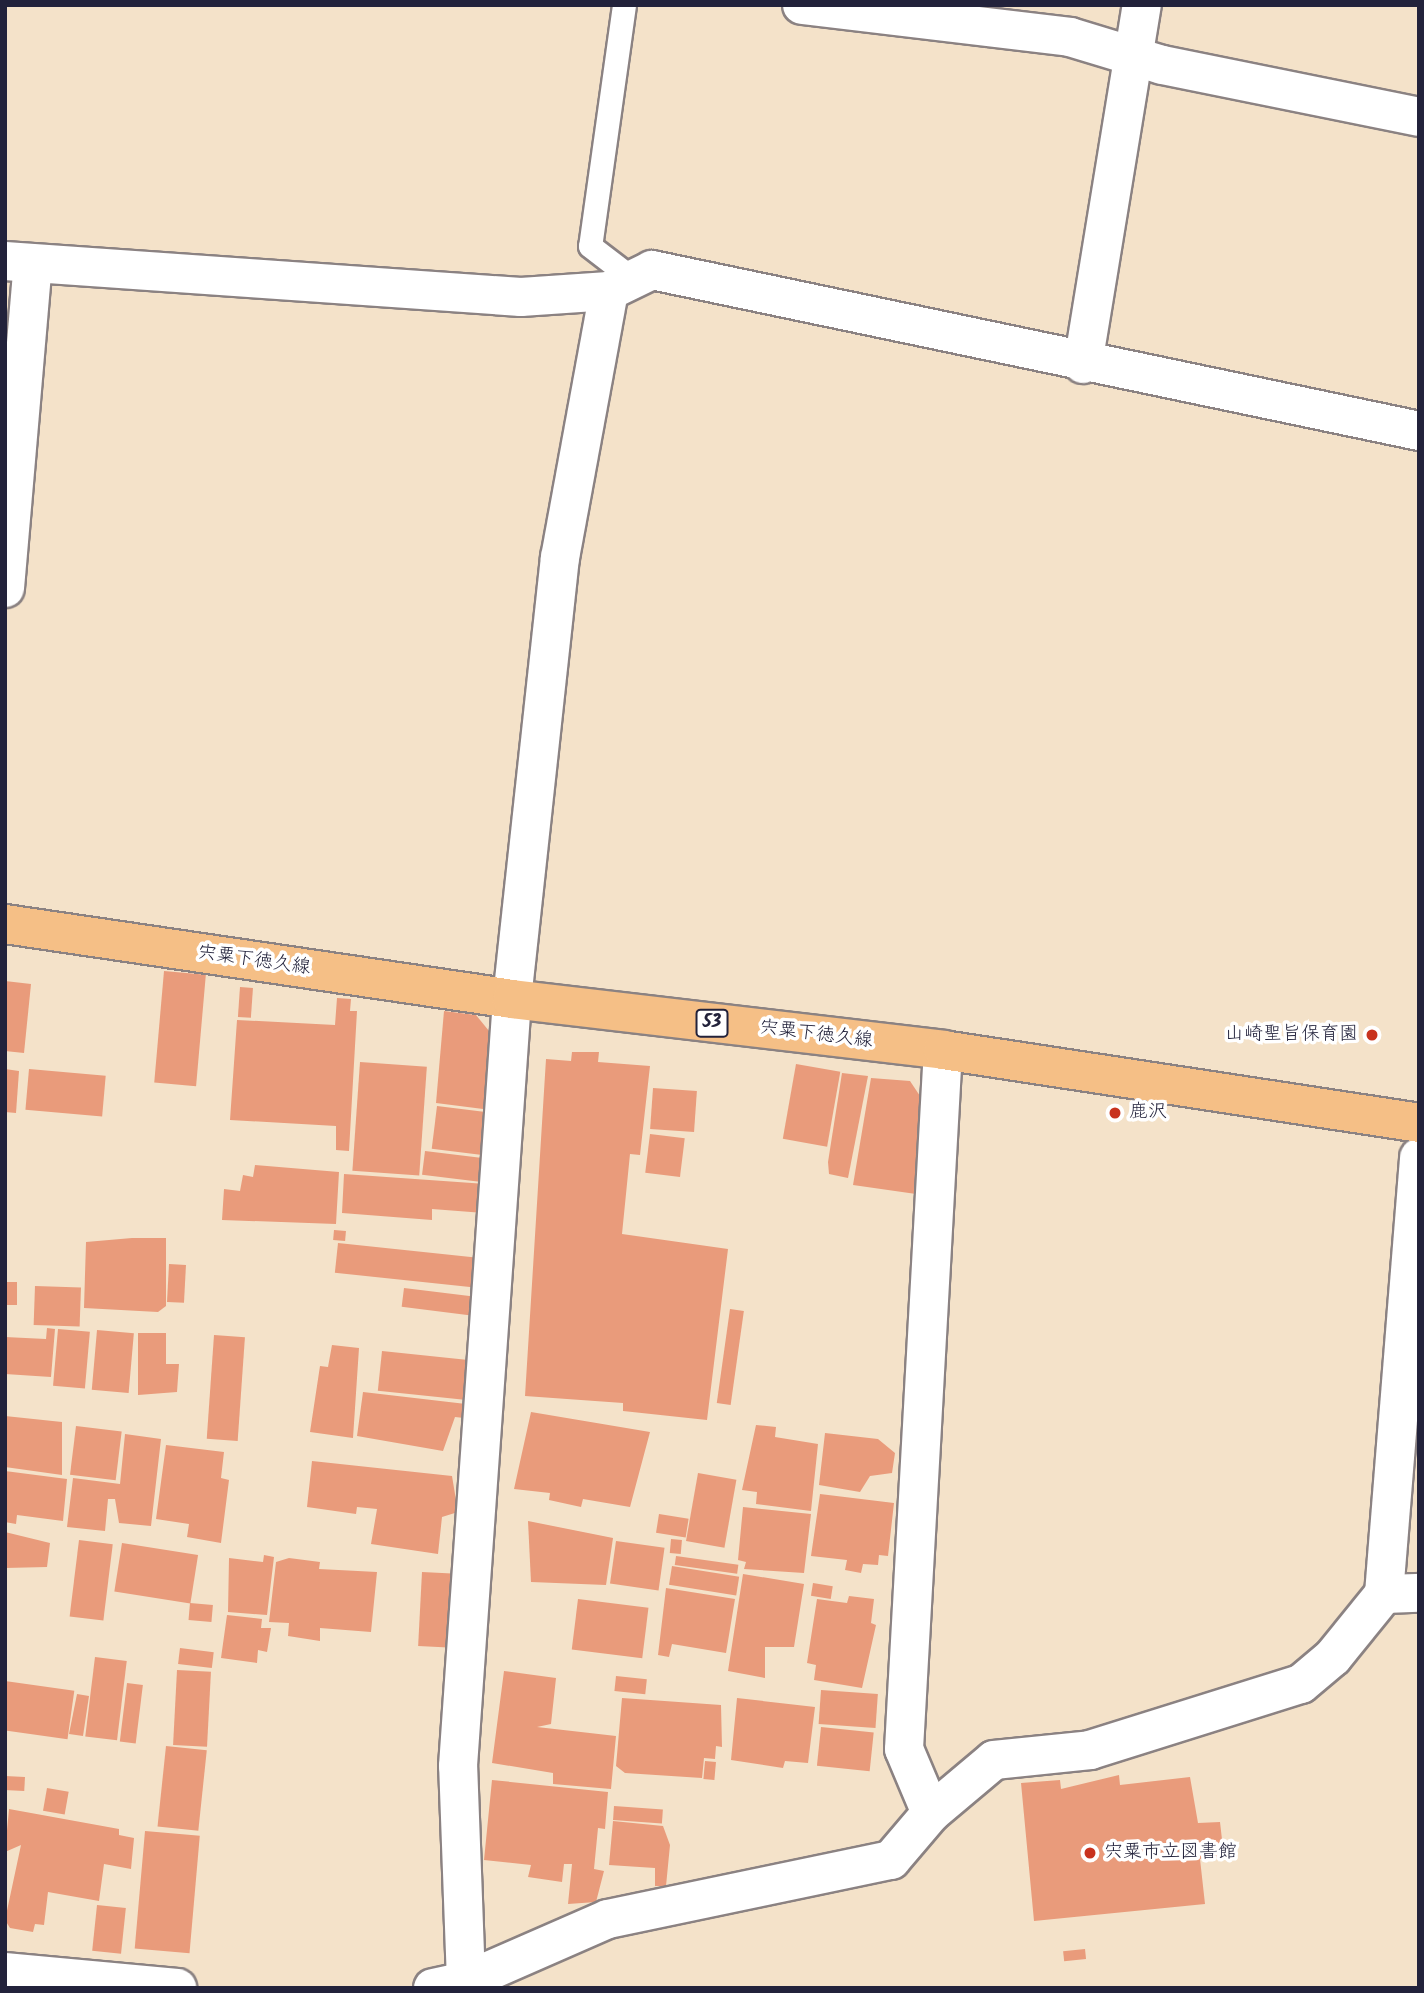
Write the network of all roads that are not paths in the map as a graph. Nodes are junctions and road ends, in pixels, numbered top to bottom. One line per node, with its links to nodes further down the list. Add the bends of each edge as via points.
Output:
1 (624, 5): 7 (lane, via 590,246)
2 (802, 5): 4 (street, via 1070,37)
3 (1142, 5): 4 (street)
4 (1130, 54): 5 (street); 8 (street)
5 (1419, 117)
6 (19, 262): 7 (street, via 521,297); 10 (street)
7 (621, 285): 8 (street, via 652,270); 12 (street, via 561,558)
8 (1083, 364): 9 (street)
9 (1419, 430)
10 (5, 588)
11 (5, 924): 12 (main road, 宍粟下徳久線 / 53)
12 (512, 999): 13 (main road, 宍粟下徳久線 / 53); 19 (street, via 458,1766)
13 (943, 1049): 14 (main road, 宍粟下徳久線 / 53); 17 (street, via 904,1749)
14 (1419, 1124)
15 (1419, 1157): 16 (street)
16 (1401, 1593): 17 (street, via 1301,1684 1090,1750 994,1760)
17 (931, 1813): 19 (street, via 891,1860 608,1919)
18 (5, 1972): 20 (street)
19 (449, 1984)
20 (177, 1988)

